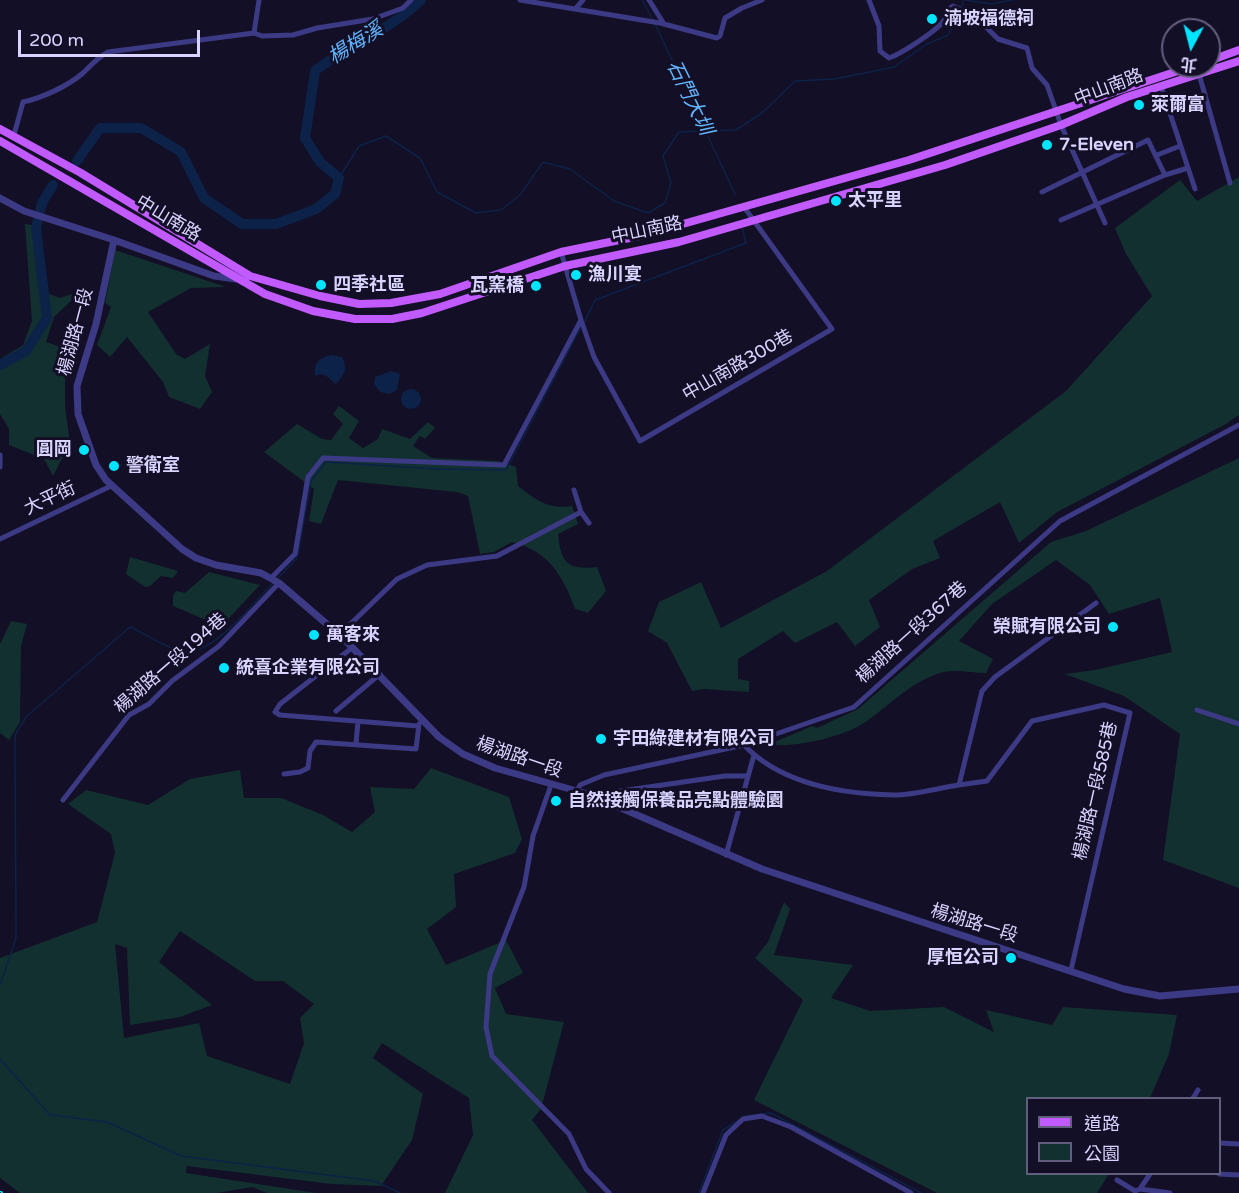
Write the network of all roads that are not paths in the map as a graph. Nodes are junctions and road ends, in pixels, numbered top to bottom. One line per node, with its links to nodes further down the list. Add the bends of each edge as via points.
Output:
1 (259, 0): 10 (street)
2 (411, 0): 10 (street, via 403,8 373,19 293,35)
3 (520, 0): 8 (street)
4 (583, 0): 8 (street)
5 (649, 0): 9 (street)
6 (762, 0): 9 (street, via 725,18 717,38)
7 (869, 0): 19 (street, via 879,26 880,51 889,58 940,26 953,6 974,15 998,39 1027,48 1032,68 1047,85)
8 (577, 7): 9 (street)
9 (662, 24)
10 (254, 33): 22 (street, via 108,52 93,59 81,74 37,99 23,102)
11 (1239, 50): 12 (main road)
12 (1221, 57)
13 (1239, 61): 14 (main road, 中山南路)
14 (1221, 65)
15 (1167, 78): 19 (main road, 中山南路)
16 (1178, 78): 18 (main road, 中山南路)
17 (1198, 78): 29 (street)
18 (1161, 86): 20 (main road, 中山南路); 24 (street)
19 (1057, 109): 20 (street); 34 (main road, 中山南路, via 909,160)
20 (1061, 124): 27 (street); 35 (main road, 中山南路, via 945,165)
21 (0, 129): 22 (main road, 中山南路)
22 (14, 135): 41 (main road, 中山南路)
23 (0, 141): 42 (main road, 中山南路)
24 (1180, 146): 25 (street); 26 (street)
25 (1157, 155): 27 (street, via 1148,140); 28 (street)
26 (1188, 168): 28 (street); 30 (street)
27 (1081, 172): 31 (street); 33 (street)
28 (1165, 175): 33 (street)
29 (1230, 183)
30 (1195, 189)
31 (1042, 192)
32 (0, 198): 38 (street, via 24,212)
33 (1096, 206): 36 (street); 37 (street)
34 (744, 207): 35 (street, 中山南路300巷); 39 (main road, 中山南路, via 644,236)
35 (756, 220): 40 (main road, 中山南路, via 679,242); 43 (street, 中山南路300巷, via 832,329 640,441 594,357)
36 (1060, 220)
37 (1105, 223)
38 (114, 240): 42 (street, via 214,276); 47 (street, 楊湖路一段, via 96,324 76,387 84,436 96,465)
39 (561, 252): 40 (street); 41 (main road, 中山南路, via 440,294 391,303 349,302)
40 (565, 266): 42 (main road, 中山南路, via 422,313 392,319 355,319 313,311); 43 (street)
41 (250, 276): 42 (street)
42 (238, 280)
43 (582, 323): 52 (street, 楊湖路一段194巷, via 504,465 323,458 308,477 295,554)
44 (1239, 425): 63 (street, 楊湖路一段367巷, via 1060,521 854,707)
45 (1, 456): 46 (street)
46 (0, 468)
47 (113, 485): 51 (street, 大平街); 52 (street, 楊湖路一段, via 196,558)
48 (573, 490): 49 (street)
49 (581, 512): 50 (street); 54 (street, via 497,556 427,565 397,579)
50 (589, 523)
51 (0, 539)
52 (275, 580): 54 (street, 楊湖路一段); 71 (street, 楊湖路一段194巷, via 219,646 172,681 149,704 129,715)
53 (1096, 603): 68 (street, via 995,677 982,691)
54 (339, 635): 55 (street, 楊湖路一段)
55 (352, 647): 56 (street, 楊湖路一段); 59 (street, via 275,712)
56 (380, 674): 58 (street); 60 (street, 楊湖路一段)
57 (1197, 710): 61 (street)
58 (336, 711)
59 (358, 721): 60 (street); 62 (street)
60 (420, 724): 62 (street, via 416,749); 67 (street, 楊湖路一段, via 463,754)
61 (1239, 724)
62 (356, 744): 65 (street, via 316,742 310,751 308,768)
63 (744, 745): 64 (street); 69 (street, 楊湖路一段367巷, via 604,775 580,785)
64 (754, 755): 66 (street); 68 (street, via 813,786 896,795)
65 (284, 774)
66 (746, 776): 70 (street); 72 (street)
67 (551, 785): 69 (street, 楊湖路一段); 84 (street, via 533,836 524,887 490,974 486,1027 489,1049 569,1134 586,1169)
68 (959, 785): 73 (street, 楊湖路一段585巷, via 987,781 1032,722 1104,705 1130,713)
69 (576, 793): 70 (street, 楊湖路一段)
70 (591, 795): 72 (street, 楊湖路一段)
71 (63, 800)
72 (726, 855): 73 (street, 楊湖路一段, via 864,905)
73 (1071, 970): 74 (street, 楊湖路一段, via 1160,996)
74 (1239, 989)
75 (1198, 1090): 76 (street)
76 (1194, 1097)
77 (1221, 1143): 78 (street)
78 (1239, 1144)
79 (1221, 1173): 81 (street)
80 (1148, 1175): 83 (street)
81 (1239, 1175)
82 (1117, 1180): 83 (street, via 1135,1191)
83 (1140, 1189): 87 (street)
84 (609, 1193)
85 (703, 1193): 86 (street, via 726,1135 743,1119 762,1116 791,1127)
86 (911, 1193)
87 (1170, 1193)

